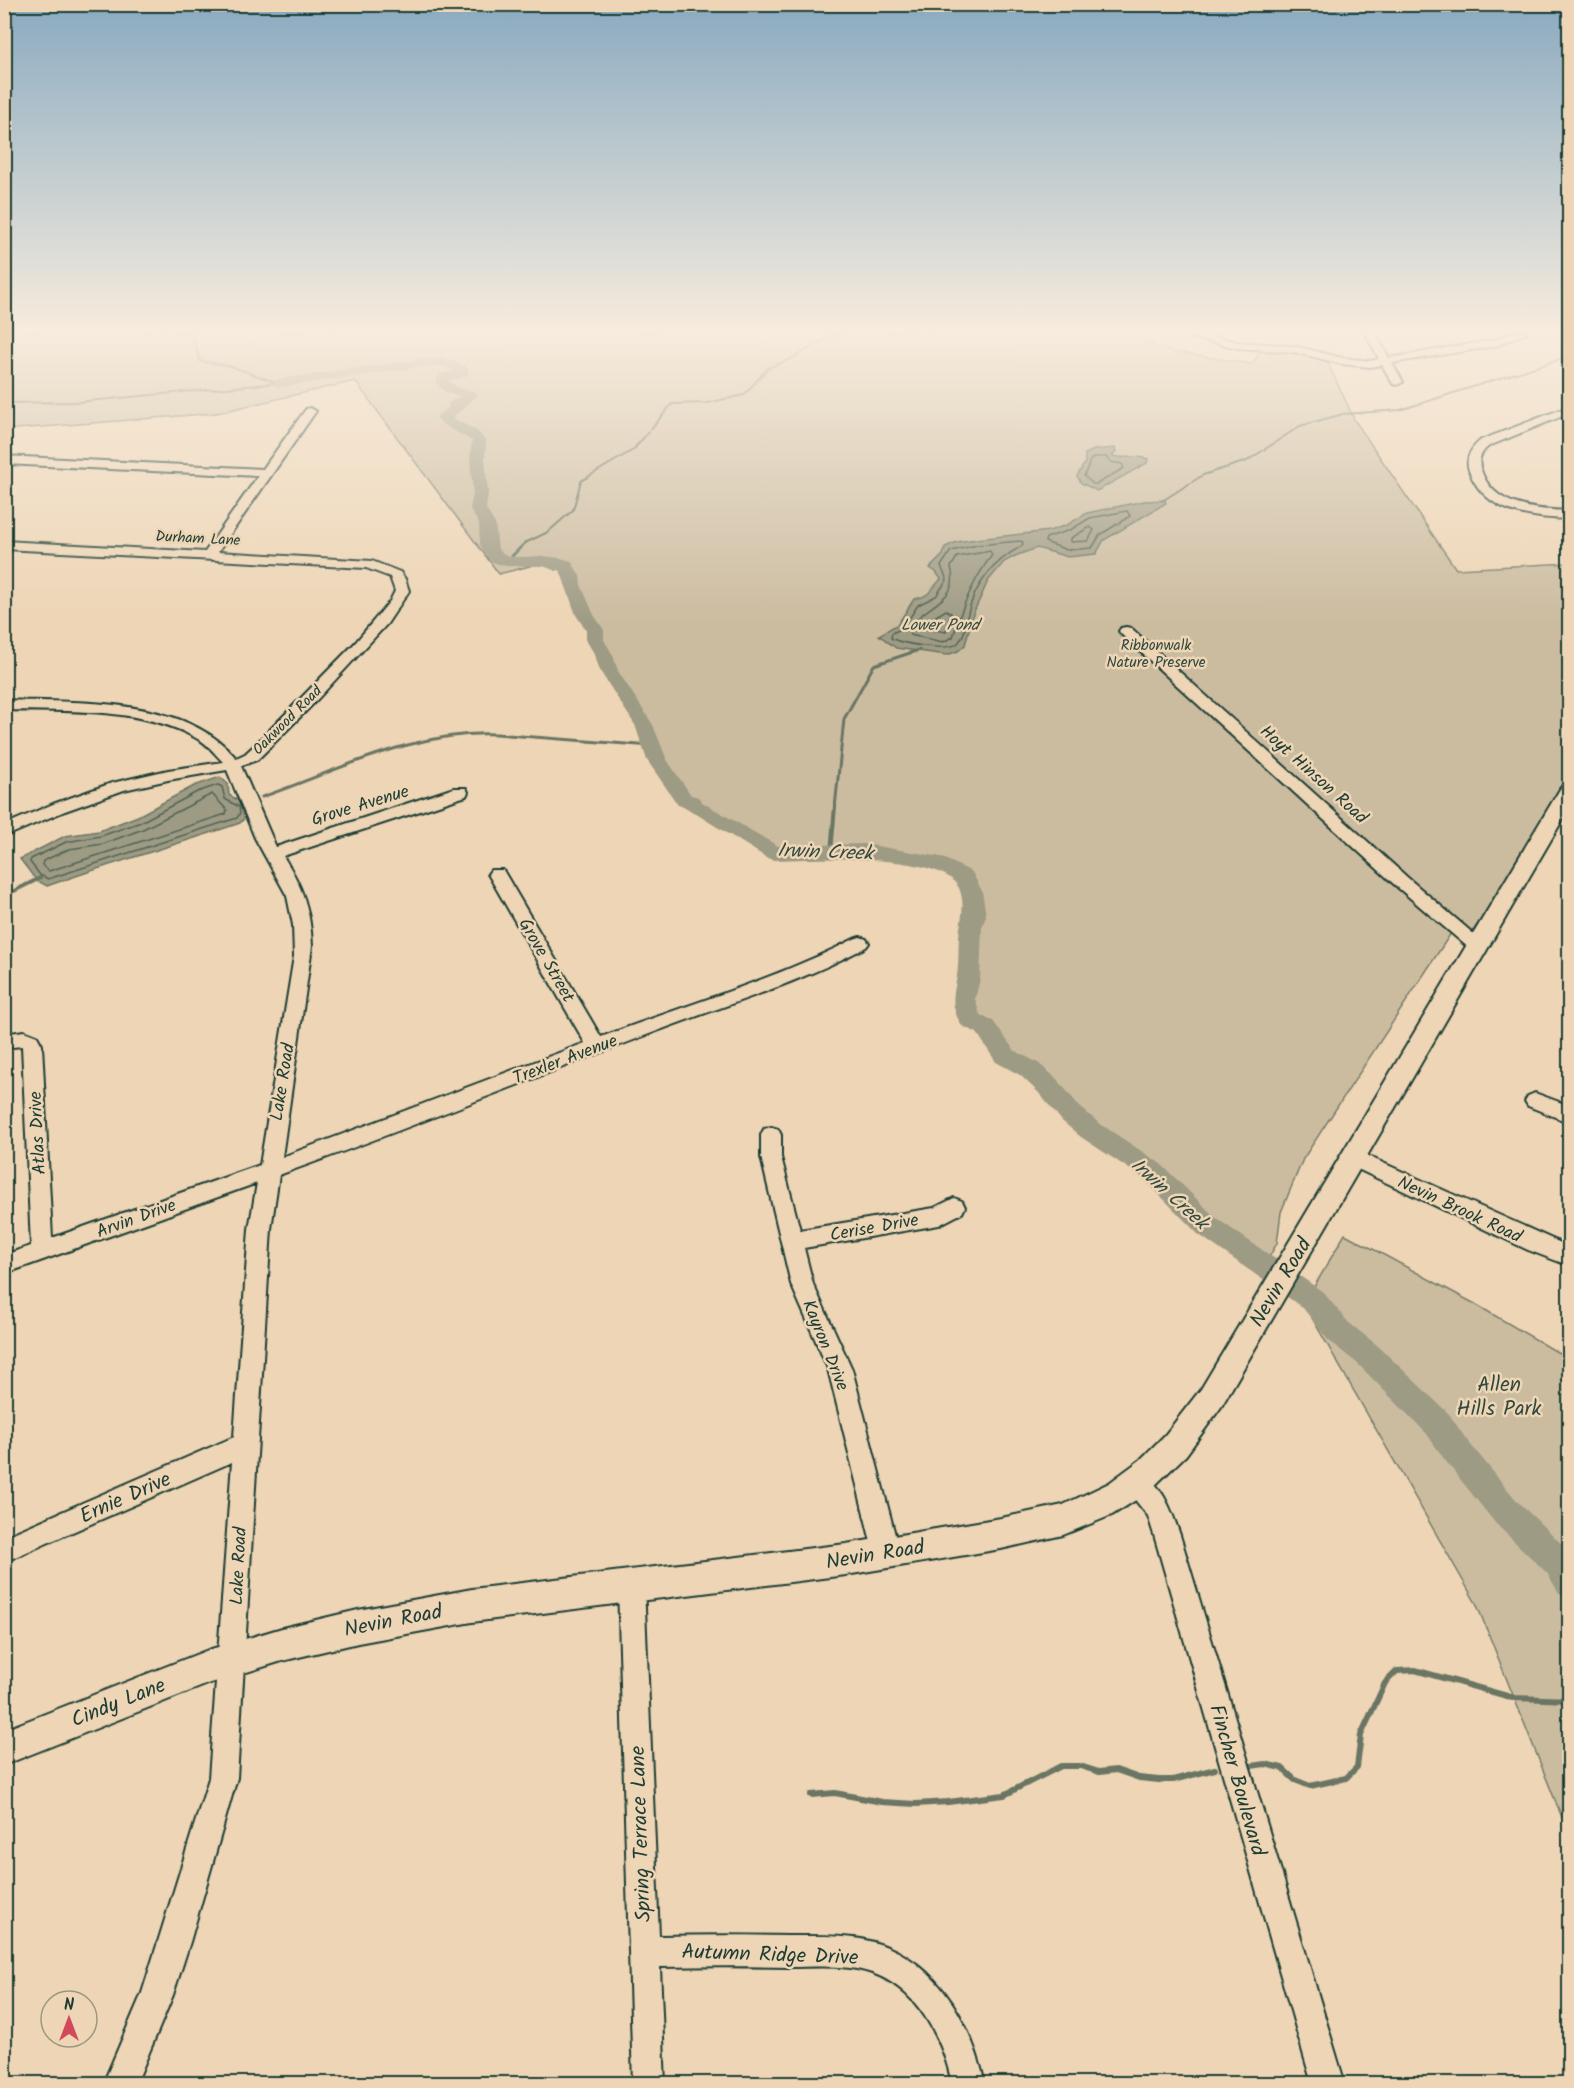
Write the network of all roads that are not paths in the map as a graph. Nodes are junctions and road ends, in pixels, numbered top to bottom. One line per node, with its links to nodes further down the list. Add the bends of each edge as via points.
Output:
1 (297, 429): 4 (street)
2 (1519, 429): 5 (street, via 1485,443 1474,453 1479,481 1500,501 1533,513)
3 (4, 460): 4 (street)
4 (267, 473): 7 (street)
5 (1569, 515)
6 (4, 545): 7 (street, Durham Lane)
7 (208, 555): 8 (street, Durham Lane, via 358,563)
8 (388, 570): 11 (street, Oakwood Road, via 399,579 403,593 392,610 256,752)
9 (1126, 631): 18 (street, Hoyt Hinson Road)
10 (4, 705): 11 (street, Lake Road, via 112,711 164,720 204,737)
11 (232, 764): 14 (street, Oakwood Road, via 129,784); 15 (street, Lake Road)
12 (1569, 789): 18 (main road, Nevin Road)
13 (460, 792): 15 (street, Grove Avenue)
14 (4, 832)
15 (272, 854): 25 (street, Lake Road, via 296,895 304,940)
16 (497, 874): 20 (street, Grove Street)
17 (860, 943): 20 (street, Trexler Avenue, via 771,983)
18 (1476, 945): 24 (main road, Nevin Road)
19 (4, 1041): 28 (street, Atlas Drive, via 24,1038 32,1045)
20 (597, 1046): 25 (street, Trexler Avenue)
21 (1535, 1101): 22 (street)
22 (1569, 1115)
23 (771, 1136): 27 (street, Kayron Drive, via 771,1157)
24 (1352, 1157): 29 (street, Nevin Brook Road); 32 (main road, Nevin Road, via 1211,1398 1185,1435)
25 (268, 1171): 28 (street, Arvin Drive); 31 (street, Lake Road, via 260,1229)
26 (954, 1207): 27 (street, Cerise Drive, via 939,1216)
27 (791, 1241): 34 (street, Kayron Drive, via 802,1284 840,1369)
28 (42, 1252): 30 (street, Arvin Drive)
29 (1569, 1257)
30 (4, 1265)
31 (245, 1444): 33 (street, Ernie Drive); 36 (street, Lake Road)
32 (1137, 1483): 34 (main road, Nevin Road, via 1100,1504 1053,1522); 42 (street, Fincher Boulevard, via 1158,1509 1167,1534)
33 (4, 1550)
34 (886, 1554): 35 (main road, Nevin Road)
35 (631, 1585): 36 (main road, Nevin Road, via 384,1620); 38 (street, Spring Terrace Lane)
36 (232, 1659): 37 (main road, Cindy Lane); 39 (street, via 223,1778 216,1810 161,1984)
37 (4, 1748)
38 (646, 1952): 40 (street, Spring Terrace Lane); 41 (street, Autumn Ridge Drive, via 848,1953 873,1958 897,1968 934,2002 959,2047)
39 (120, 2084)
40 (649, 2084)
41 (969, 2084)
42 (1329, 2084)

